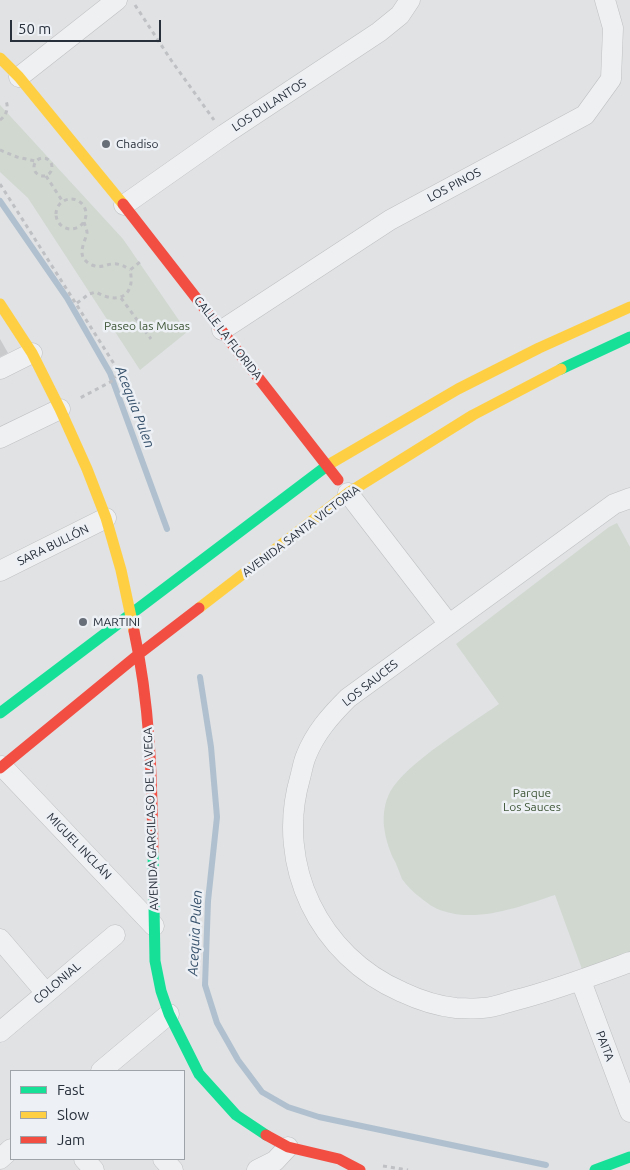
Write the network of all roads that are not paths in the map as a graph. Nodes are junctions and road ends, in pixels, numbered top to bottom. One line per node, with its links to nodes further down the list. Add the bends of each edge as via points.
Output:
1 (117, 0): 5 (street)
2 (410, 0): 6 (street, LOS DULANTOS, via 400,15 379,32 224,134)
3 (605, 0): 9 (street, LOS PINOS, via 613,28 611,79 585,116 390,220)
4 (0, 58): 5 (street, CALLE LA FLORIDA)
5 (19, 77): 6 (street, CALLE LA FLORIDA)
6 (124, 205): 9 (street, CALLE LA FLORIDA)
7 (0, 304): 11 (street, AVENIDA GARCILASO DE LA VEGA)
8 (630, 307): 15 (street, via 458,389)
9 (222, 330): 15 (street, CALLE LA FLORIDA)
10 (630, 337): 16 (street, AVENIDA SANTA VICTORIA, via 473,414)
11 (32, 353): 12 (street); 13 (street, AVENIDA GARCILASO DE LA VEGA)
12 (0, 369)
13 (60, 409): 14 (street); 18 (street, AVENIDA GARCILASO DE LA VEGA)
14 (0, 438)
15 (327, 466): 16 (street, CALLE LA FLORIDA); 20 (street)
16 (348, 493): 21 (street, CALLE LA FLORIDA); 22 (street, AVENIDA SANTA VICTORIA)
17 (630, 498): 21 (street, LOS SAUCES, via 614,504)
18 (106, 518): 19 (street, SARA BULLÓN); 20 (street, AVENIDA GARCILASO DE LA VEGA)
19 (0, 571)
20 (130, 614): 22 (street, AVENIDA GARCILASO DE LA VEGA); 23 (street)
21 (448, 624): 29 (street, LOS SAUCES, via 348,698 324,724 306,756 294,797 292,839 302,885 321,924 349,959 383,984 421,1001 454,1008 484,1008)
22 (139, 654): 24 (street, AVENIDA SANTA VICTORIA); 25 (street, AVENIDA GARCILASO DE LA VEGA, via 148,716)
23 (0, 713)
24 (1, 767): 25 (street, MIGUEL INCLÁN)
25 (154, 926): 31 (street, AVENIDA GARCILASO DE LA VEGA, via 155,961)
26 (115, 935): 30 (street, COLONIAL)
27 (0, 940): 30 (street)
28 (630, 962): 29 (street, LOS SAUCES)
29 (581, 980): 34 (street, PAITA)
30 (46, 992): 32 (street, COLONIAL)
31 (169, 1014): 33 (street); 35 (street, AVENIDA GARCILASO DE LA VEGA, via 199,1074 217,1095 236,1114)
32 (0, 1032)
33 (102, 1070)
34 (630, 1112)
35 (288, 1147): 43 (street, via 275,1161); 44 (street, AVENIDA GARCILASO DE LA VEGA, via 339,1159)
36 (10, 1150): 38 (street)
37 (630, 1157): 45 (street)
38 (0, 1159)
39 (85, 1160): 41 (street)
40 (165, 1160): 42 (street)
41 (94, 1170)
42 (173, 1170)
43 (258, 1170)
44 (360, 1170)
45 (595, 1170)

